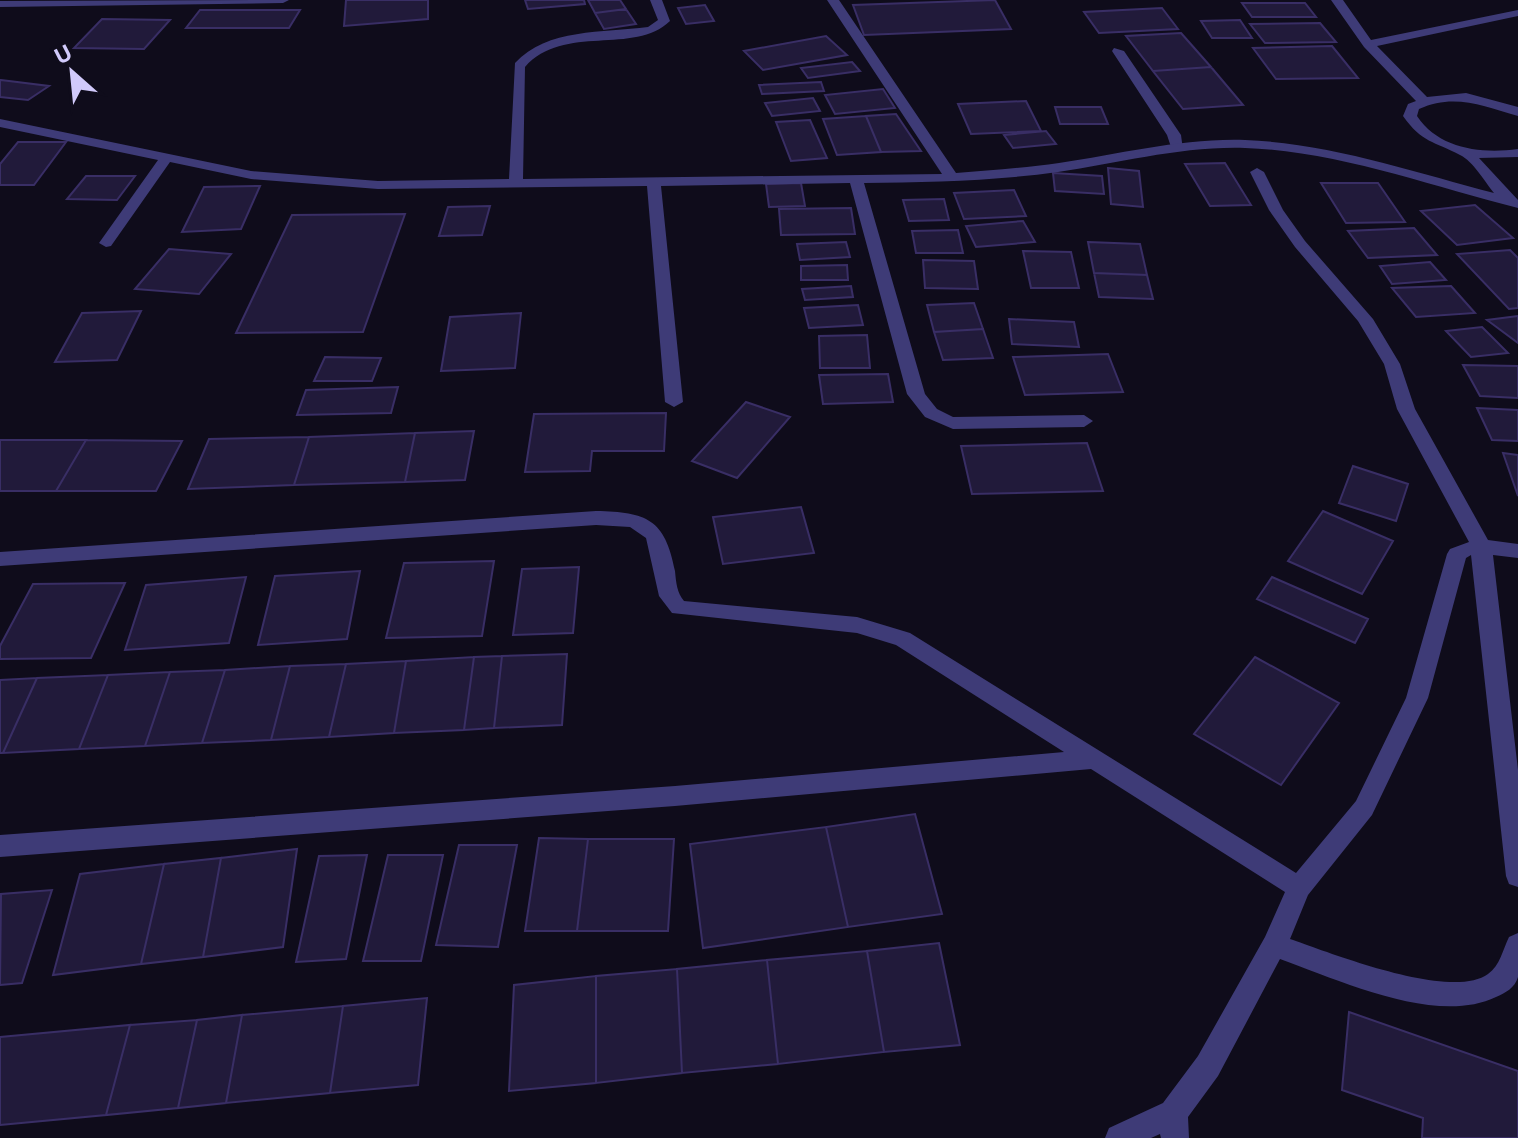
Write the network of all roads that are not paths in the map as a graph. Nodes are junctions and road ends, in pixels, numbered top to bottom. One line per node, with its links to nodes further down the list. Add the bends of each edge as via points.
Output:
1 (283, 0): 5 (street)
2 (656, 0): 20 (street, via 664,21 651,30 555,43 524,58 519,66)
3 (833, 0): 18 (street)
4 (1337, 0): 7 (street)
5 (0, 4)
6 (1518, 13): 7 (street)
7 (1368, 44): 9 (street)
8 (1118, 51): 12 (street)
9 (1424, 101): 10 (street, via 1480,99); 13 (street, via 1413,107 1415,126)
10 (1518, 112)
11 (0, 123): 15 (street)
12 (1178, 147): 18 (street, via 1056,168); 21 (street, via 1275,146 1370,165)
13 (1466, 151): 14 (street); 21 (street)
14 (1518, 153)
15 (166, 159): 20 (street, via 325,183); 22 (street)
16 (1257, 172): 25 (street, via 1276,210 1365,319 1392,364 1406,409)
17 (855, 178): 18 (street); 19 (street); 24 (street, via 924,409 934,419 953,423)
18 (952, 178)
19 (654, 181): 20 (street); 23 (street)
20 (516, 183)
21 (1515, 206)
22 (106, 243)
23 (674, 402)
24 (1084, 421)
25 (1482, 547): 26 (street); 30 (street); 31 (street, via 1465,548 1451,566 1417,698 1364,808)
26 (1518, 551)
27 (0, 559): 28 (street, via 596,518 639,520 650,524 657,536 669,595 679,608 885,631)
28 (1095, 759): 29 (street); 31 (street)
29 (0, 846)
30 (1518, 876)
31 (1299, 888): 32 (street)
32 (1274, 945): 33 (street, via 1408,988 1468,995 1498,983); 34 (street)
33 (1518, 945)
34 (1174, 1125): 35 (street)
35 (1119, 1138)

